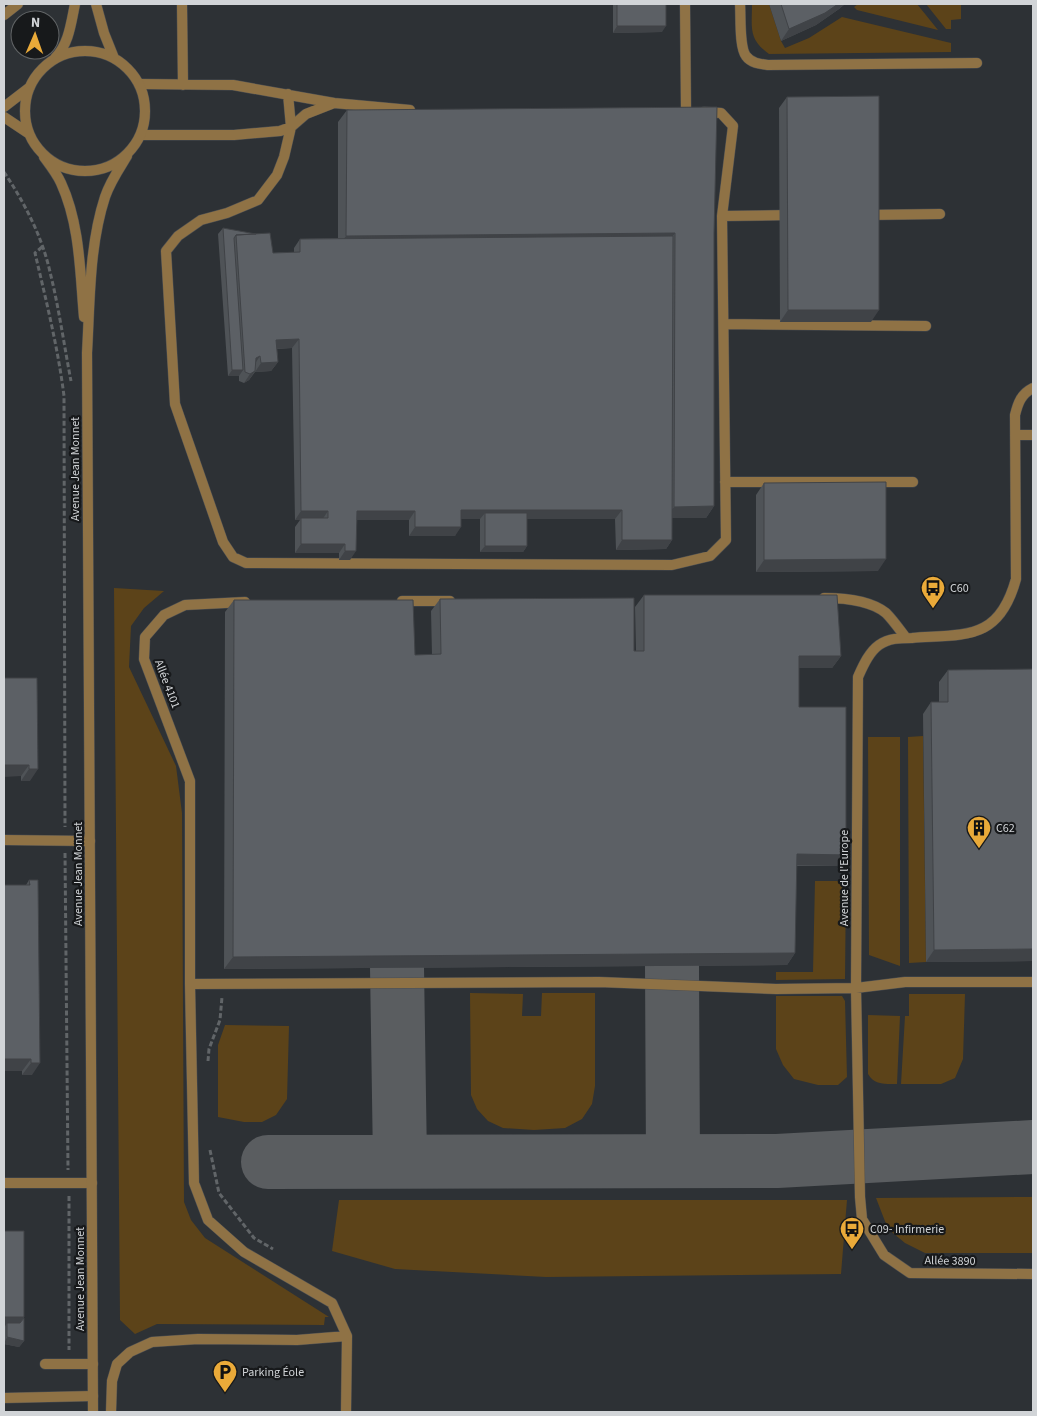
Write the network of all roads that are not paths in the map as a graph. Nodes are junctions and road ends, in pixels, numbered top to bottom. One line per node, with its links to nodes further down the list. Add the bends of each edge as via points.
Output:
1 (18, 4): 7 (street)
2 (75, 4): 8 (street)
3 (96, 4): 10 (street)
4 (182, 4): 14 (street)
5 (685, 4): 29 (street, via 681,110 721,113 733,126)
6 (740, 4): 12 (street, via 742,47 746,56 756,63)
7 (4, 15)
8 (60, 53)
9 (60, 57): 10 (street, via 90,51)
10 (114, 58): 13 (street, via 131,71)
11 (53, 60): 15 (street, via 37,74)
12 (977, 63)
13 (140, 84): 14 (street); 23 (street, via 146,104)
14 (183, 85): 16 (street, via 233,85)
15 (30, 87): 18 (street); 22 (street, via 24,113)
16 (288, 94): 17 (street); 21 (street)
17 (334, 103): 19 (street); 21 (street, via 306,114)
18 (4, 107)
19 (424, 110)
20 (4, 117): 22 (street)
21 (291, 127): 23 (street, via 234,136); 36 (street, via 277,175 258,200 201,220 178,236 166,250 176,404 223,542 233,557 246,563 672,565 710,556 726,540)
22 (28, 133): 24 (street)
23 (142, 135): 25 (street)
24 (43, 155): 25 (street, via 69,170 90,172 109,168); 32 (street, Avenue Jean Monnet, via 61,182 75,226)
25 (127, 156): 32 (street, Avenue Jean Monnet, via 105,196 98,222)
26 (940, 214): 28 (street)
27 (802, 215): 29 (street)
28 (851, 215)
29 (722, 216): 30 (street)
30 (724, 324): 31 (street); 36 (street)
31 (926, 326)
32 (87, 353): 44 (street, Avenue Jean Monnet)
33 (1033, 388): 34 (street, via 1026,391 1018,403)
34 (1015, 435): 35 (street); 42 (street, Avenue de l'Europe, via 1016,579 1007,605 999,617 979,631)
35 (1033, 435)
36 (725, 482): 37 (street)
37 (913, 482)
38 (809, 598): 42 (street, via 867,604 885,613)
39 (393, 601): 40 (street)
40 (462, 601)
41 (254, 602): 46 (street, Allée 4101, via 185,605 164,615 145,637 144,659 190,781)
42 (906, 638): 47 (street, Avenue de l'Europe, via 887,640 877,646 858,677)
43 (4, 840): 44 (street)
44 (90, 841): 49 (street, Avenue Jean Monnet)
45 (1033, 982): 47 (street, via 905,982)
46 (190, 984): 47 (street, via 599,982 776,989); 52 (street, Allée 4101, via 194,1183 208,1220 244,1252 332,1303)
47 (856, 988): 50 (street, Avenue de l'Europe)
48 (4, 1183): 49 (street)
49 (92, 1183): 54 (street, Avenue Jean Monnet)
50 (862, 1219): 51 (street, Allée 3890, via 884,1255 910,1273)
51 (1033, 1274)
52 (347, 1336): 58 (street, via 152,1342 130,1352 117,1364 112,1381); 59 (street)
53 (45, 1364): 54 (street)
54 (93, 1364): 55 (street, Avenue Jean Monnet)
55 (93, 1396): 56 (street); 57 (street, Avenue Jean Monnet)
56 (4, 1398)
57 (94, 1412)
58 (111, 1412)
59 (346, 1412)

